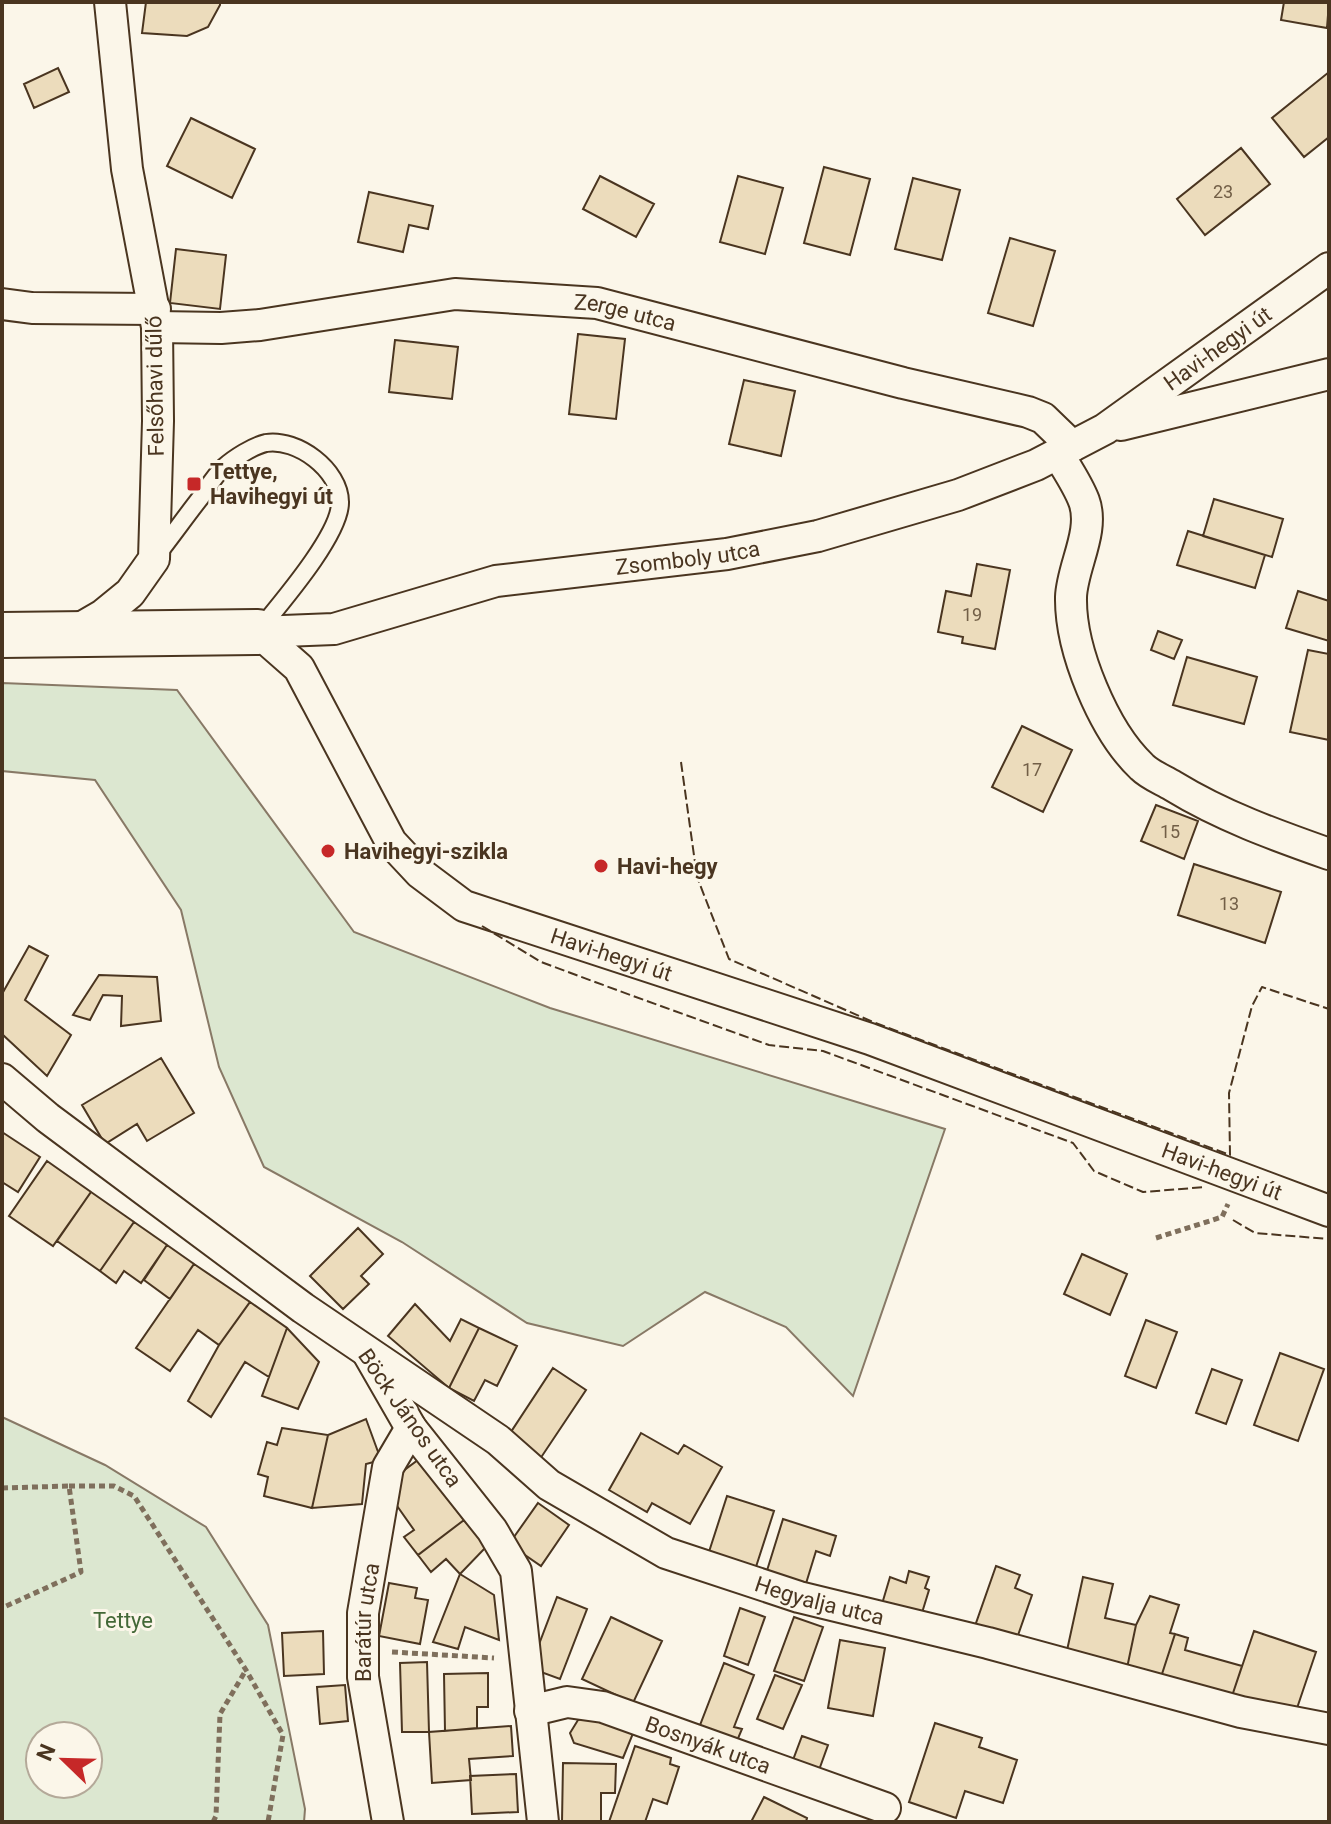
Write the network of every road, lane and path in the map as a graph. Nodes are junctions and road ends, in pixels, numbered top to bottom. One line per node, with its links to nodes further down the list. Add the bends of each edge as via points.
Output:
1 (110, 2): 4 (street, Felsőhavi dűlő, via 127,169)
2 (1329, 268): 6 (street, Havi-hegyi út)
3 (2, 304): 4 (street, Zerge utca)
4 (156, 318): 7 (street, Zerge utca, via 221,328 260,325 455,294 597,303 1028,412 1043,418); 8 (street, Felsőhavi dűlő)
5 (1329, 374): 6 (street)
6 (1105, 429): 7 (street, Zsomboly utca)
7 (1065, 450): 9 (street, Zsomboly utca, via 958,495 818,536 727,554 496,581 334,629); 12 (street, via 1086,504 1071,596 1076,635 1089,687 1116,733 1143,768 1189,795 1259,830)
8 (154, 559): 9 (lane, via 223,468 243,454 265,443 311,454 330,475 341,501 335,525); 11 (street, via 130,593)
9 (258, 632): 11 (street); 14 (street, Havi-hegyi út, via 299,668 391,842 420,873 464,906 870,1039)
10 (2, 635): 11 (street)
11 (67, 636)
12 (1329, 854)
13 (2, 1079): 17 (street, Böck János utca, via 303,1308)
14 (1240, 1178): 15 (street, Havi-hegyi út); 16 (path, via 1222,1217)
15 (1329, 1211)
16 (1156, 1238)
17 (365, 1348): 18 (street, Böck János utca); 26 (street, Hegyalja utca, via 498,1440 549,1485 666,1553 799,1597 1241,1712)
18 (411, 1428): 22 (street, Barátúr utca, via 388,1467 363,1613); 23 (street, Böck János utca, via 492,1530 516,1571)
19 (69, 1486): 20 (path); 21 (path, via 81,1572); 24 (path, via 114,1486 134,1496)
20 (2, 1488)
21 (2, 1608)
22 (363, 1651): 23 (path); 30 (street, Barátúr utca)
23 (526, 1660): 25 (street, Böck János utca)
24 (246, 1670): 28 (path, via 220,1714); 29 (path, via 283,1735)
25 (530, 1711): 27 (street, Bosnyák utca, via 567,1702 603,1707); 31 (street, Böck János utca)
26 (1329, 1729)
27 (885, 1808)
28 (213, 1822)
29 (268, 1822)
30 (388, 1822)
31 (543, 1822)

